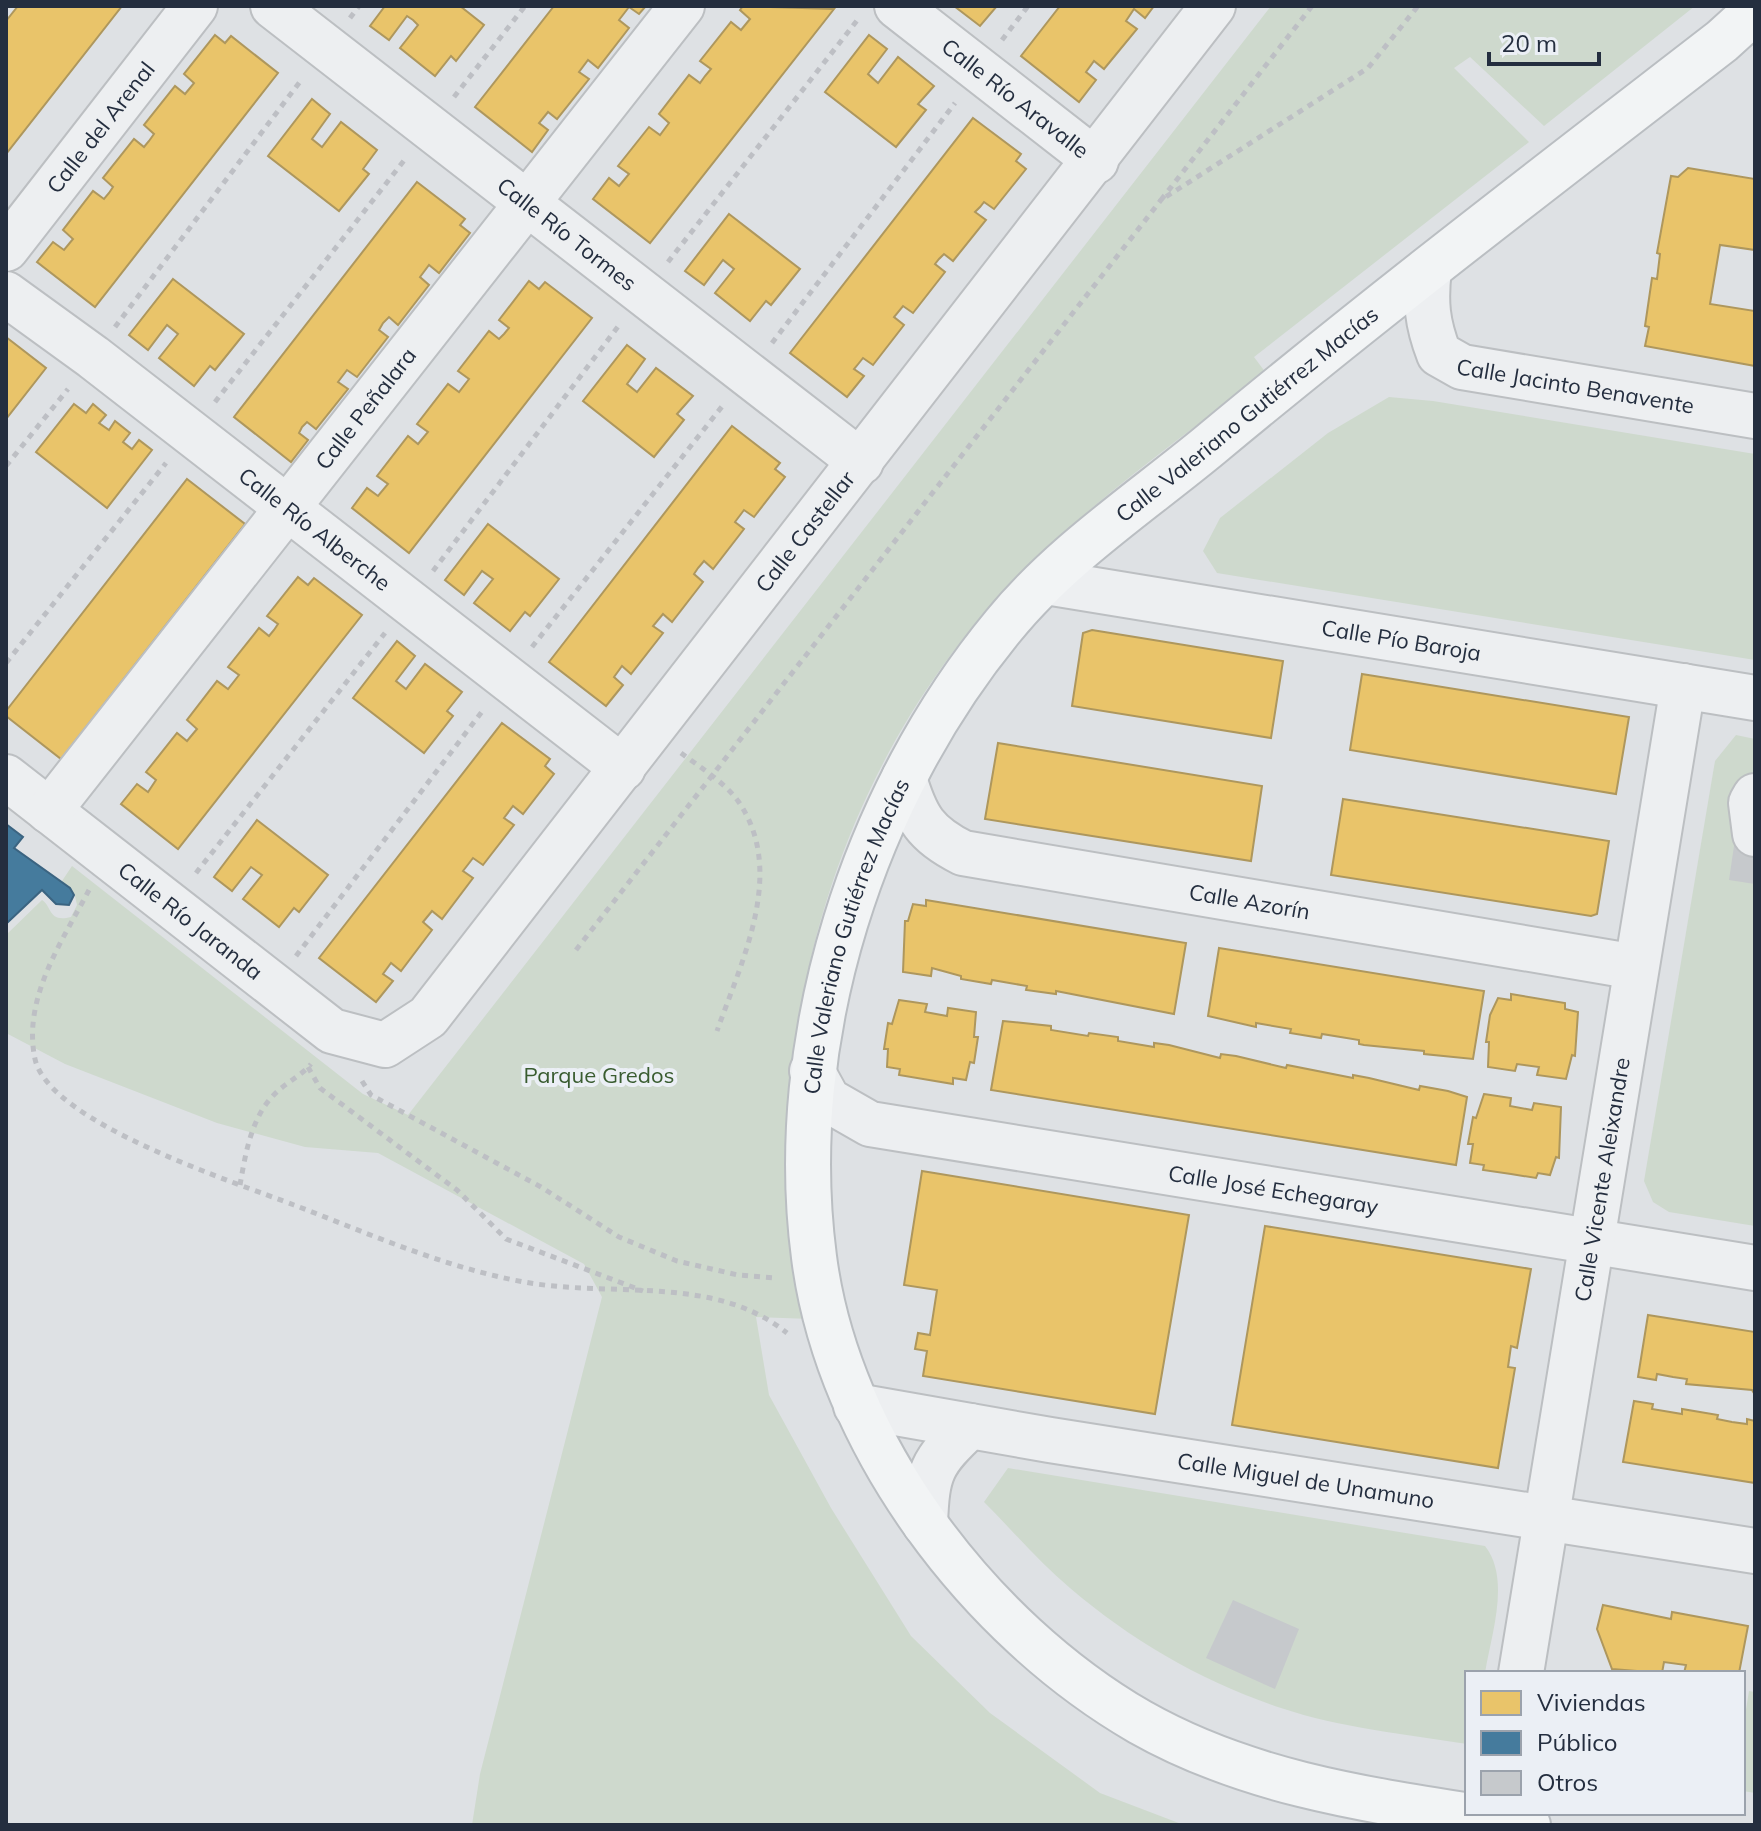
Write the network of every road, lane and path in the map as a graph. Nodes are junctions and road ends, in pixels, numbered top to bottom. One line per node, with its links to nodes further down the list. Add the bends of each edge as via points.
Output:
1 (195, 6): 19 (street, Calle del Arenal)
2 (273, 6): 13 (street, Calle Río Tormes)
3 (359, 6): 13 (path)
4 (525, 6): 15 (path)
5 (682, 6): 18 (street, Calle Peñalara)
6 (868, 6): 21 (path)
7 (897, 6): 14 (street, Calle Río Aravalle)
8 (1028, 6): 14 (path)
9 (1213, 6): 16 (street, Calle Castellar)
10 (1312, 6): 17 (path)
11 (1418, 6): 17 (path, via 1368,68)
12 (1755, 11): 20 (main road, Calle Valeriano Gutiérrez Macías)
13 (326, 47): 15 (street, Calle Río Tormes); 23 (path)
14 (980, 71): 16 (street, Calle Río Aravalle); 24 (path)
15 (430, 128): 18 (street, Calle Río Tormes); 26 (path)
16 (1096, 161): 27 (street, Calle Castellar)
17 (1161, 200): 39 (path)
18 (527, 203): 21 (street, Calle Río Tormes); 29 (street, Calle Peñalara)
19 (6, 249)
20 (1429, 269): 25 (street, Calle Jacinto Benavente, via 1424,305 1430,330 1439,354 1462,367); 30 (main road, Calle Valeriano Gutiérrez Macías)
21 (643, 293): 24 (street, Calle Río Tormes); 31 (path)
22 (6, 294): 23 (street, Calle Río Alberche)
23 (93, 357): 26 (street, Calle Río Alberche); 28 (path)
24 (748, 375): 27 (street, Calle Río Tormes); 33 (path)
25 (1755, 416)
26 (190, 433): 29 (street, Calle Río Alberche); 32 (path)
27 (861, 462): 36 (street, Calle Castellar)
28 (6, 466)
29 (287, 508): 31 (street, Calle Río Alberche); 42 (street, Calle Peñalara)
30 (1046, 582): 34 (street, Calle Pío Baroja); 40 (main road, Calle Valeriano Gutiérrez Macías, via 1008,618 956,687)
31 (409, 602): 33 (street, Calle Río Alberche); 45 (path)
32 (6, 663)
33 (507, 678): 37 (street, Calle Río Alberche); 48 (path)
34 (1683, 686): 35 (street, Calle Pío Baroja); 47 (street, Calle Vicente Aleixandre)
35 (1755, 698)
36 (652, 730): 37 (street, Calle Castellar); 39 (path)
37 (623, 768): 51 (street, Calle Castellar, via 428,1017)
38 (6, 777): 42 (street, Calle Río Jaranda)
39 (712, 777): 46 (path); 50 (path, via 737,799 755,832 762,886)
40 (904, 778): 47 (street, Calle Azorín, via 914,812 936,839 963,853); 53 (main road, Calle Valeriano Gutiérrez Macías, via 850,911)
41 (1755, 796): 43 (street)
42 (49, 811): 44 (street, Calle Río Jaranda)
43 (1755, 834)
44 (107, 856): 45 (street, Calle Río Jaranda); 54 (path, via 64,935 34,1014 35,1059 62,1096 99,1123)
45 (171, 905): 48 (street, Calle Río Jaranda)
46 (576, 950)
47 (1636, 967): 55 (street, Calle Vicente Aleixandre)
48 (273, 986): 49 (street, Calle Río Jaranda)
49 (332, 1031): 51 (street, Calle Río Jaranda); 52 (path); 57 (path, via 371,1095 541,1187 619,1237 677,1261 738,1275)
50 (717, 1031)
51 (385, 1045)
52 (308, 1067): 54 (path, via 271,1097 258,1119); 58 (path, via 320,1088 457,1190 506,1239)
53 (812, 1071): 55 (street, Calle José Echegaray, via 828,1100 870,1124); 59 (main road, Calle Valeriano Gutiérrez Macías, via 808,1100 813,1254)
54 (240, 1185): 58 (path, via 451,1263 524,1282)
55 (1592, 1241): 56 (street, Calle José Echegaray); 62 (street, Calle Vicente Aleixandre)
56 (1755, 1268)
57 (782, 1278)
58 (649, 1293): 59 (path, via 702,1295 745,1306 805,1347 818,1352)
59 (834, 1348): 60 (main road, Calle Valeriano Gutiérrez Macías)
60 (856, 1406): 61 (street, Calle Miguel de Unamuno); 63 (main road, Calle Valeriano Gutiérrez Macías)
61 (970, 1426): 62 (street, Calle Miguel de Unamuno); 63 (street, via 943,1450 927,1479)
62 (1546, 1518): 64 (street, Calle Miguel de Unamuno); 65 (street, Calle Vicente Aleixandre)
63 (925, 1524): 66 (main road, Calle Valeriano Gutiérrez Macías, via 1018,1630 1081,1685 1145,1724 1218,1759 1291,1785)
64 (1755, 1551)
65 (1521, 1671)
66 (1465, 1814)
67 (1472, 1815): 68 (main road, Calle Valeriano Gutiérrez Macías)
68 (1508, 1819)

